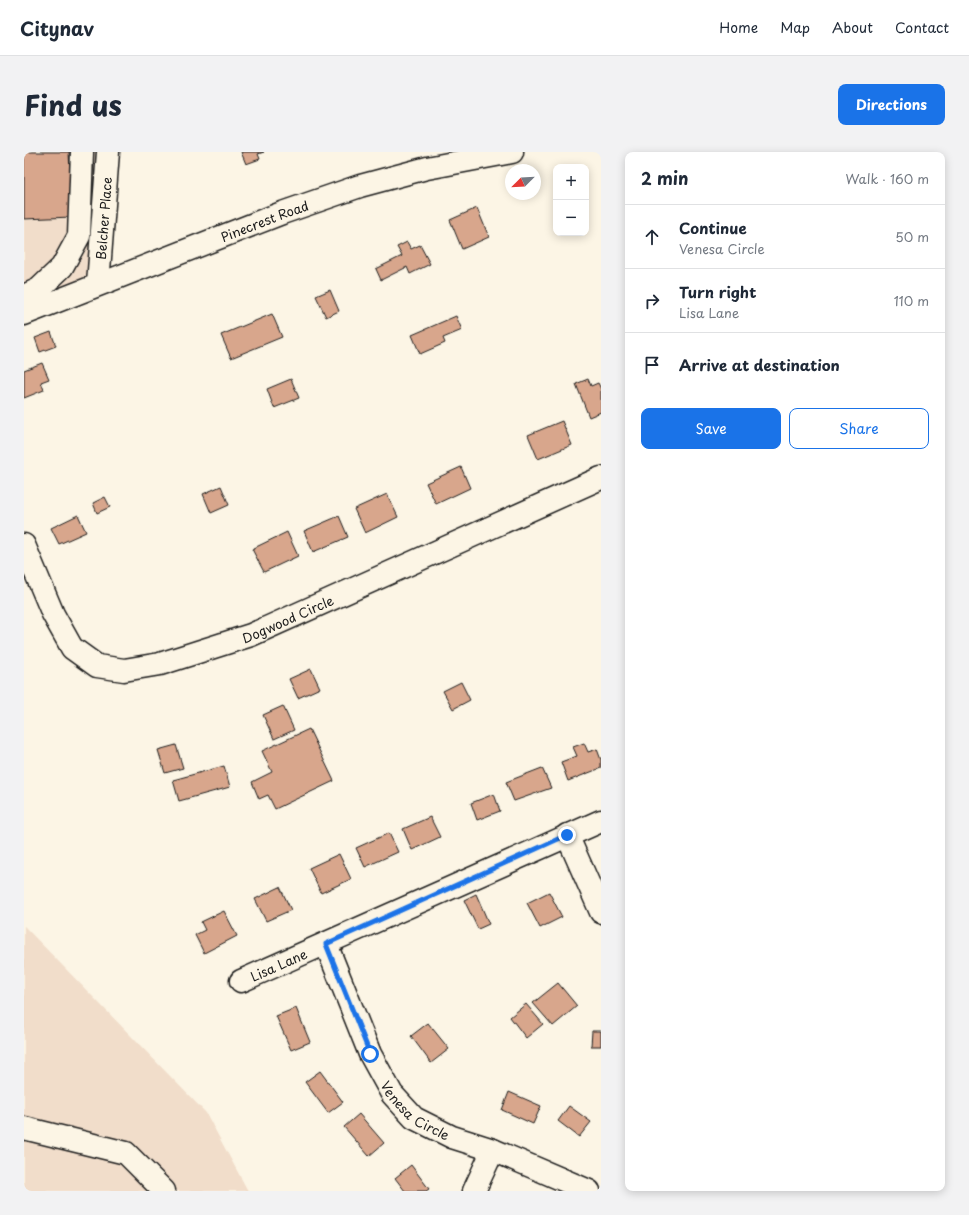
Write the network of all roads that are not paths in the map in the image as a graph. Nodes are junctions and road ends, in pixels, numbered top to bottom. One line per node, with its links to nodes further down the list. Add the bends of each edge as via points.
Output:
1 (82, 152): 5 (street, via 79,236 62,266 39,288)
2 (108, 152): 4 (street, Belcher Place)
3 (512, 152): 4 (street, Pinecrest Road, via 427,168 360,186 282,213)
4 (98, 284): 6 (street, Pinecrest Road)
5 (24, 296)
6 (24, 314)
7 (601, 478): 8 (street, Dogwood Circle, via 251,635 160,664 124,670 97,666 72,648 53,614)
8 (24, 545)
9 (601, 821): 10 (street, Lisa Lane)
10 (567, 835): 11 (street); 12 (street, Lisa Lane)
11 (601, 912)
12 (326, 944): 13 (street, Lisa Lane); 15 (street, Venesa Circle, via 370,1054 392,1094 414,1118 452,1137)
13 (241, 981)
14 (24, 1128): 16 (street, via 126,1153)
15 (493, 1150): 17 (street); 18 (street, Venesa Circle)
16 (164, 1191)
17 (474, 1191)
18 (589, 1191)

